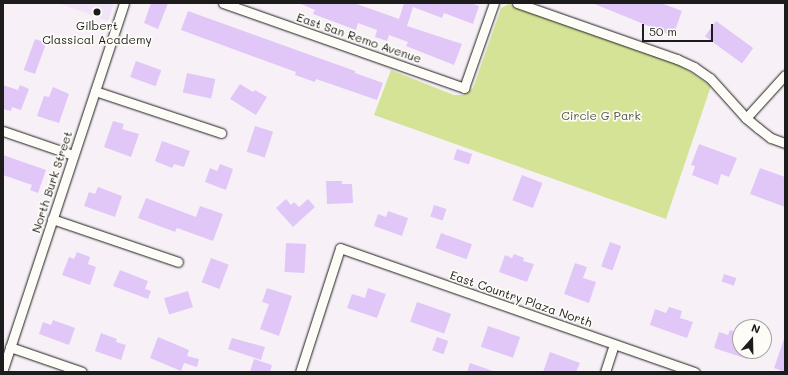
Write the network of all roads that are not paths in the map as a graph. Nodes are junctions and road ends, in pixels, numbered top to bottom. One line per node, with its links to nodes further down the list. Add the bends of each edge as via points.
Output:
1 (124, 3): 6 (street, North Burk Street)
2 (223, 3): 3 (street, East San Remo Avenue, via 464,88)
3 (494, 3)
4 (517, 3): 7 (street, via 677,59 710,78)
5 (785, 75): 7 (street)
6 (95, 91): 9 (street); 11 (street, North Burk Street)
7 (746, 118): 10 (street, via 771,138)
8 (3, 130): 11 (street)
9 (220, 133)
10 (785, 143)
11 (73, 155): 12 (street, North Burk Street)
12 (52, 219): 13 (street); 15 (street, North Burk Street)
13 (178, 262)
14 (614, 344): 18 (street, East Country Plaza North, via 340,248); 19 (street); 20 (street, East Country Plaza North)
15 (10, 347): 16 (street, North Burk Street); 17 (street)
16 (3, 369)
17 (82, 372)
18 (300, 372)
19 (605, 372)
20 (695, 372)

